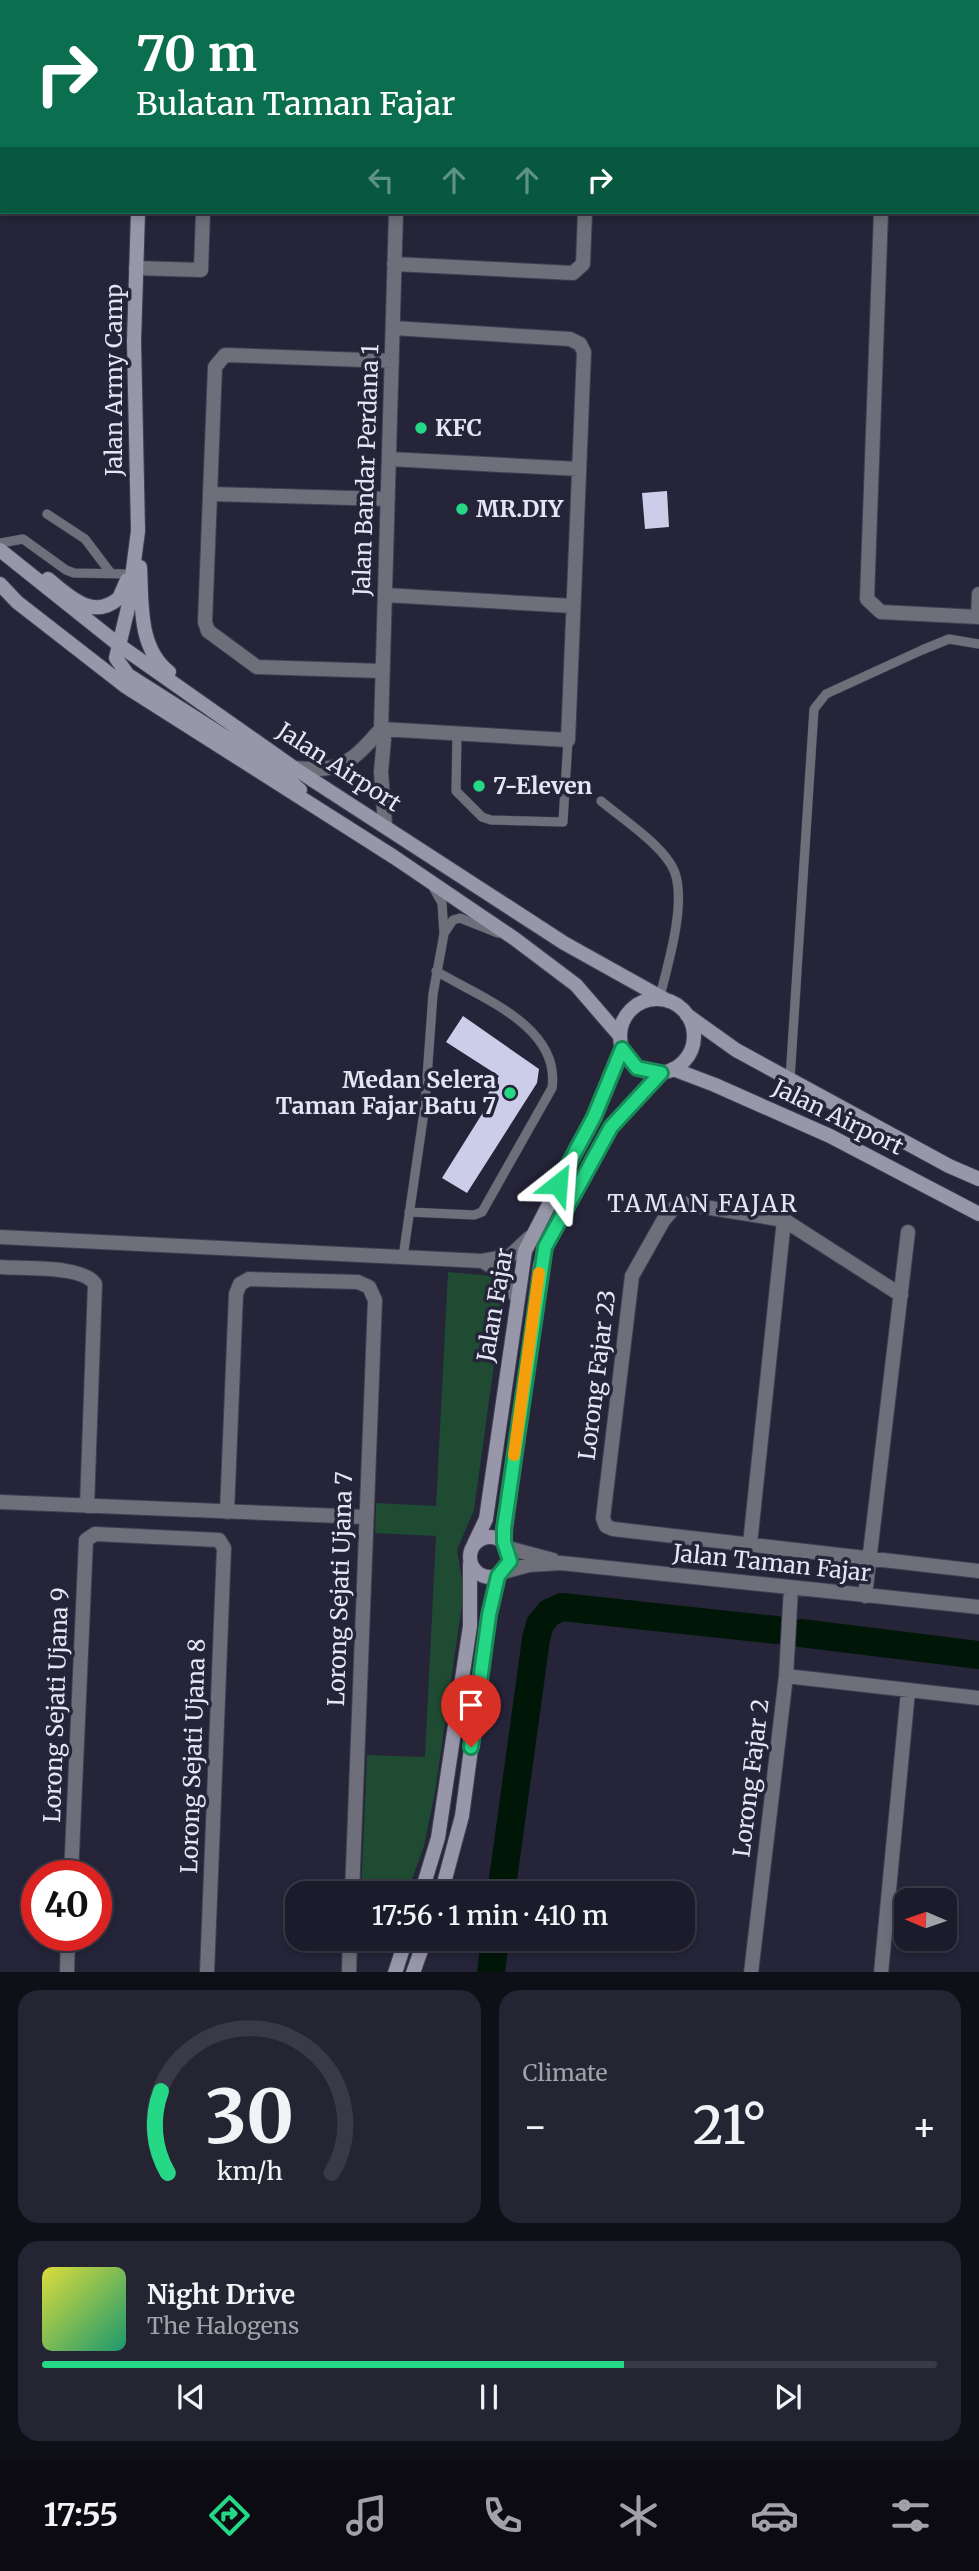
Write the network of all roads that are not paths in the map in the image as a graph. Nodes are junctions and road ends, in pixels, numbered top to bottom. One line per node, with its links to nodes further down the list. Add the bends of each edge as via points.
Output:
1 (138, 214): 7 (main road, Jalan Army Camp)
2 (203, 214): 7 (street, via 201,270)
3 (396, 214): 6 (street, Jalan Bandar Perdana 1)
4 (585, 214): 6 (street, via 583,264 573,273)
5 (881, 214): 25 (street, via 867,599 881,612)
6 (394, 264): 8 (street, Jalan Bandar Perdana 1)
7 (136, 268): 15 (main road, Jalan Army Camp)
8 (393, 328): 9 (street, Jalan Bandar Perdana 1); 11 (street, via 570,339 580,344 584,352)
9 (392, 361): 10 (street, Jalan Bandar Perdana 1); 12 (street, via 225,355 215,367)
10 (389, 459): 11 (street); 13 (street, Jalan Bandar Perdana 1)
11 (579, 469): 24 (street)
12 (210, 494): 13 (street); 28 (street, via 208,631 257,667)
13 (387, 499): 23 (street, Jalan Bandar Perdana 1)
14 (47, 514): 19 (lane, via 85,538)
15 (138, 531): 17 (main road, Jalan Army Camp); 29 (main road, via 150,649 166,670 219,706)
16 (0, 543): 19 (lane, via 23,539 66,570); 20 (main road, via 89,607 112,604 123,591)
17 (135, 549): 20 (main road); 27 (main road)
18 (0, 550): 27 (main road, Jalan Airport)
19 (110, 572): 20 (lane)
20 (128, 574)
21 (0, 584): 35 (main road, Jalan Airport, via 125,686)
22 (979, 594): 25 (street)
23 (385, 595): 24 (street); 28 (street, Jalan Bandar Perdana 1)
24 (573, 606): 32 (street)
25 (979, 617)
26 (979, 644): 45 (lane, via 949,639 826,694 814,709)
27 (119, 645): 29 (main road, Jalan Airport); 35 (main road, via 116,657 128,675 277,770)
28 (382, 671): 30 (street, Jalan Bandar Perdana 1)
29 (229, 722): 33 (main road, Jalan Airport)
30 (381, 729): 31 (street); 33 (street, via 340,767); 36 (street, Jalan Bandar Perdana 1)
31 (457, 734): 32 (street); 32 (lane, via 456,791 491,820 563,822)
32 (568, 740)
33 (294, 768): 36 (main road, Jalan Airport)
34 (601, 801): 41 (lane, via 664,855 675,872 678,894)
35 (330, 817): 37 (main road, Jalan Airport)
36 (385, 824): 41 (main road, Jalan Airport, via 564,943)
37 (428, 880): 38 (lane, via 442,903); 39 (main road, Jalan Airport)
38 (444, 934): 39 (lane, via 453,920 460,918); 40 (lane)
39 (515, 939): 43 (main road, Jalan Airport, via 576,985)
40 (436, 971): 47 (lane, via 425,1105); 47 (lane, via 528,1027 554,1073 552,1088 482,1212)
41 (664, 999): 42 (main road); 43 (main road, via 635,1006 624,1019)
42 (687, 1015): 44 (main road, via 694,1039 691,1051); 45 (main road, Jalan Airport, via 714,1036)
43 (621, 1042): 44 (main road, via 637,1068); 52 (main road, Jalan Fajar, via 594,1117)
44 (667, 1071): 48 (main road, Jalan Airport, via 830,1136); 65 (main road, Jalan Fajar, via 611,1127 545,1247)
45 (790, 1079): 46 (main road, Jalan Airport)
46 (979, 1179)
47 (409, 1212): 53 (lane)
48 (979, 1214)
49 (784, 1220): 56 (street); 64 (street); 64 (street, Lorong Fajar 23, via 687,1204 673,1209 663,1221 632,1276 603,1518 612,1529)
50 (908, 1232): 56 (street)
51 (0, 1237): 53 (street)
52 (529, 1238): 54 (street, via 510,1256); 57 (main road, Jalan Fajar)
53 (403, 1257): 54 (street)
54 (482, 1261): 57 (street, via 503,1273)
55 (0, 1267): 59 (street, via 79,1272 92,1278 96,1292)
56 (901, 1295): 66 (street)
57 (516, 1296): 63 (main road, Jalan Fajar, via 486,1519)
58 (0, 1502): 59 (street)
59 (87, 1506): 60 (street)
60 (227, 1511): 61 (street); 61 (street, Lorong Sejati Ujana 7, via 240,1284 249,1279 358,1282 369,1287 375,1300)
61 (365, 1517): 78 (street, Lorong Sejati Ujana 7)
62 (88, 1537): 77 (street, Lorong Sejati Ujana 9); 86 (street, Lorong Sejati Ujana 8, via 215,1539 224,1548)
63 (474, 1544): 65 (main road, via 492,1536); 68 (main road)
64 (750, 1544): 66 (street, Lorong Fajar 23)
65 (506, 1545): 67 (street); 70 (main road, via 510,1561)
66 (869, 1561): 69 (street, Lorong Fajar 23); 72 (street)
67 (561, 1563): 70 (street, via 529,1565); 71 (street, Jalan Taman Fajar)
68 (470, 1564): 70 (main road, via 479,1574); 79 (main road, via 472,1603 464,1666 439,1838)
69 (979, 1571)
70 (501, 1574): 80 (main road, via 489,1615 462,1816)
71 (790, 1588): 72 (street, Jalan Taman Fajar); 74 (street, Lorong Fajar 2)
72 (865, 1596): 73 (street, Jalan Taman Fajar)
73 (979, 1607)
74 (786, 1676): 75 (street); 90 (street, Lorong Fajar 2)
75 (908, 1691): 76 (street); 91 (street)
76 (979, 1698)
77 (72, 1860)
78 (352, 1881)
79 (425, 1881)
80 (444, 1881)
81 (68, 1951): 85 (street)
82 (350, 1951): 87 (street)
83 (403, 1951): 88 (main road)
84 (421, 1951): 89 (main road)
85 (67, 1972)
86 (207, 1972)
87 (349, 1972)
88 (395, 1972)
89 (413, 1972)
90 (751, 1972)
91 (881, 1972)

